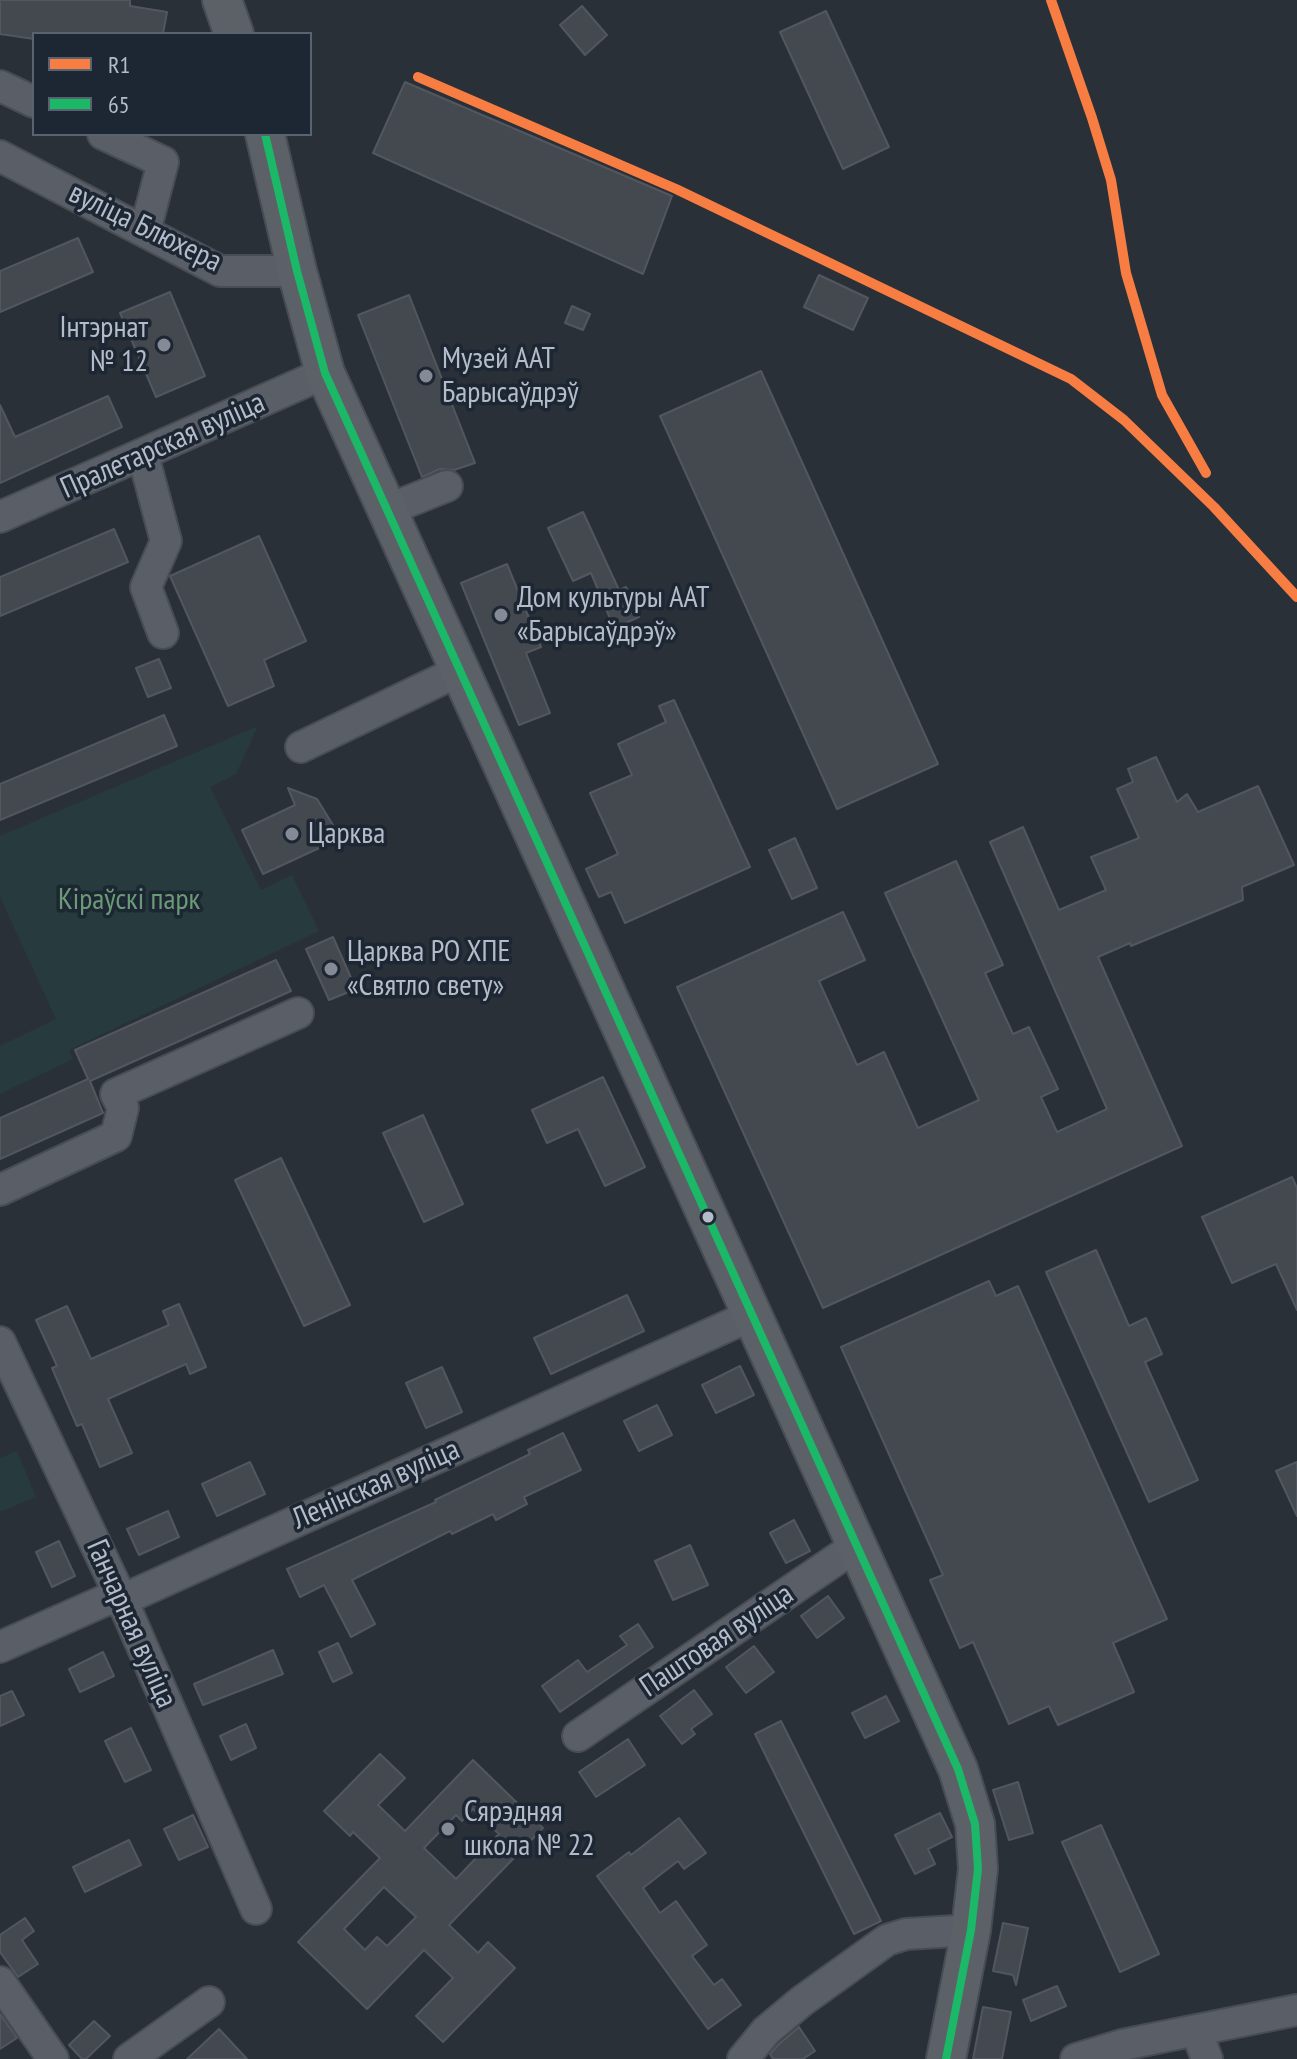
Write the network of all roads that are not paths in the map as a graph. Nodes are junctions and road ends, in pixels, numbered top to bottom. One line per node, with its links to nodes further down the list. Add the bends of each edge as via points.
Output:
1 (222, 0): 2 (main road)
2 (233, 32)
3 (0, 86): 4 (street)
4 (32, 101)
5 (107, 136): 8 (street, via 163,162)
6 (265, 136): 9 (main road)
7 (0, 156): 8 (street, вуліца Блюхера)
8 (145, 231): 9 (street, вуліца Блюхера, via 220,271)
9 (297, 271): 10 (main road)
10 (325, 373): 11 (street, Пралетарская вуліца); 13 (main road)
11 (143, 455): 14 (street, Пралетарская вуліца); 15 (street, via 166,541 146,587)
12 (447, 486): 13 (street)
13 (387, 510): 16 (main road)
14 (0, 517)
15 (163, 633)
16 (459, 671): 17 (street); 20 (main road)
17 (301, 747)
18 (298, 1013): 19 (street, via 116,1094 123,1108 116,1136)
19 (0, 1190)
20 (750, 1316): 23 (main road); 24 (street, Ленінская вуліца)
21 (0, 1342): 22 (street, Ганчарная вуліца)
22 (10, 1389): 24 (street, Ганчарная вуліца)
23 (856, 1546): 26 (street, Паштовая вуліца); 28 (main road, via 958,1769 975,1824 978,1869)
24 (122, 1600): 25 (street, Ленінская вуліца, via 106,1600); 27 (street, Ганчарная вуліца)
25 (0, 1647)
26 (578, 1736)
27 (256, 1909)
28 (971, 1930): 35 (street, via 887,1940 802,2001); 36 (main road)
29 (0, 1982): 33 (street)
30 (209, 2002): 34 (street)
31 (1297, 2010): 32 (street)
32 (1196, 2030): 37 (street); 38 (street)
33 (53, 2059)
34 (129, 2059)
35 (743, 2059)
36 (946, 2059)
37 (1076, 2059)
38 (1207, 2059)

